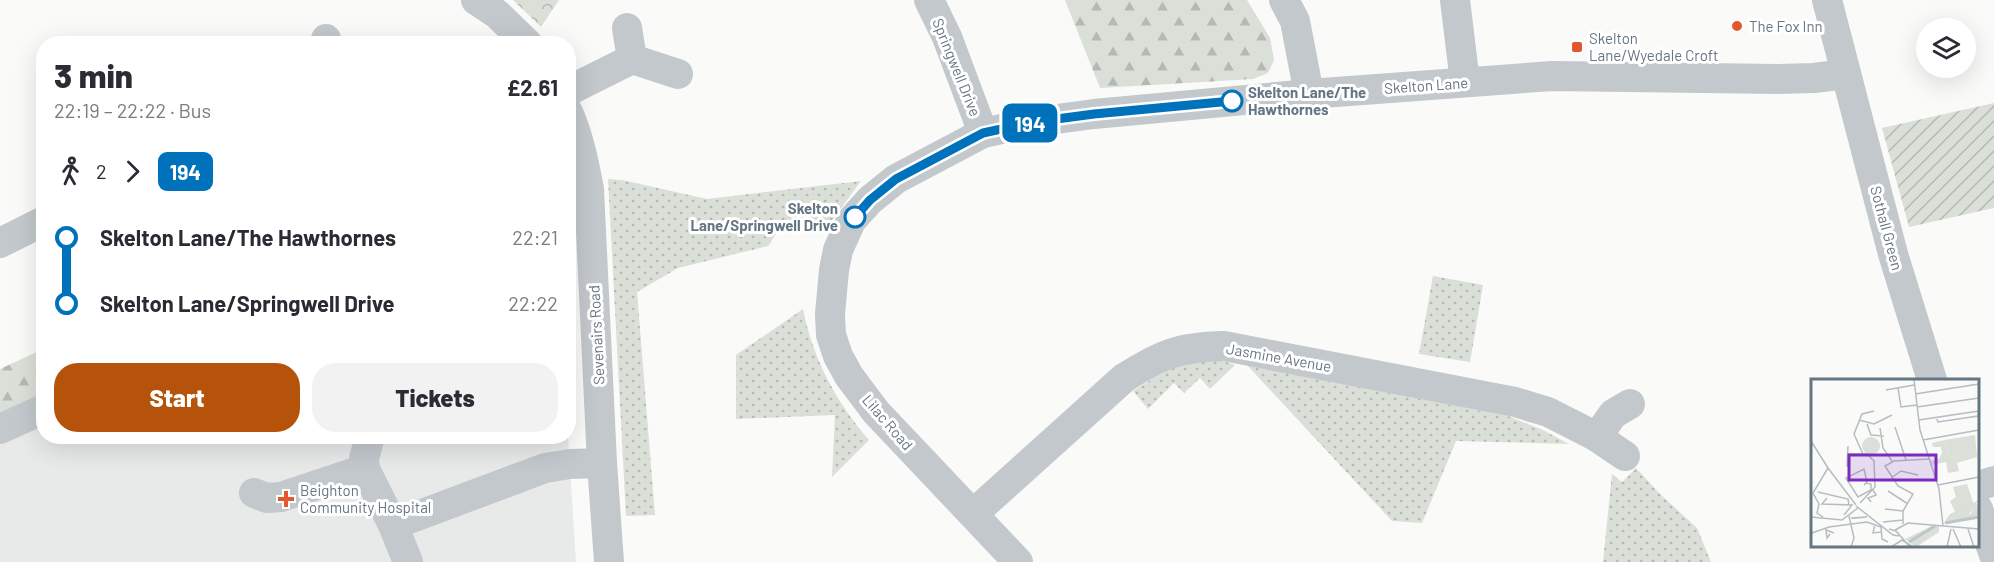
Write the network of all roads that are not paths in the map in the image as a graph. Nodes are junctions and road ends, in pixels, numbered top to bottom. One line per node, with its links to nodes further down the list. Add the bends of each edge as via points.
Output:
1 (476, 0): 7 (street)
2 (929, 0): 15 (street, Springwell Drive)
3 (1284, 0): 13 (street, via 1298,30)
4 (1455, 0): 11 (street)
5 (1827, 0): 10 (street, Sothall Green)
6 (627, 28): 8 (street)
7 (520, 36)
8 (632, 58): 9 (street); 12 (street)
9 (678, 74)
10 (1846, 74): 11 (street, Skelton Lane, via 1778,79 1552,76); 19 (street, Sothall Green, via 1893,254)
11 (1466, 82): 13 (street, Skelton Lane)
12 (576, 87)
13 (1309, 94): 15 (street, Skelton Lane, via 1094,114)
14 (576, 131): 26 (street, Sevenairs Road, via 589,189)
15 (983, 133): 18 (street, Skelton Lane, via 896,179 851,221)
16 (36, 225): 17 (street)
17 (0, 243)
18 (838, 250): 31 (street, Lilac Road, via 830,314 838,356 876,412)
19 (1931, 379)
20 (1630, 404): 23 (street, via 1613,414)
21 (36, 413): 22 (street)
22 (0, 429)
23 (1597, 437): 25 (street, Jasmine Avenue); 31 (street, Jasmine Avenue, via 1548,412 1515,402 1224,346 1194,347 1152,360 1124,378)
24 (368, 444): 27 (street)
25 (1625, 456)
26 (602, 463): 33 (street, via 545,468); 36 (street, Sevenairs Road)
27 (365, 469): 30 (street, via 281,497); 33 (street)
28 (1994, 481): 29 (street)
29 (1979, 485)
30 (254, 494)
31 (973, 514): 37 (street, Lilac Road)
32 (1979, 514): 34 (street)
33 (393, 525): 35 (street)
34 (1994, 555)
35 (408, 562)
36 (609, 562)
37 (1018, 562)

